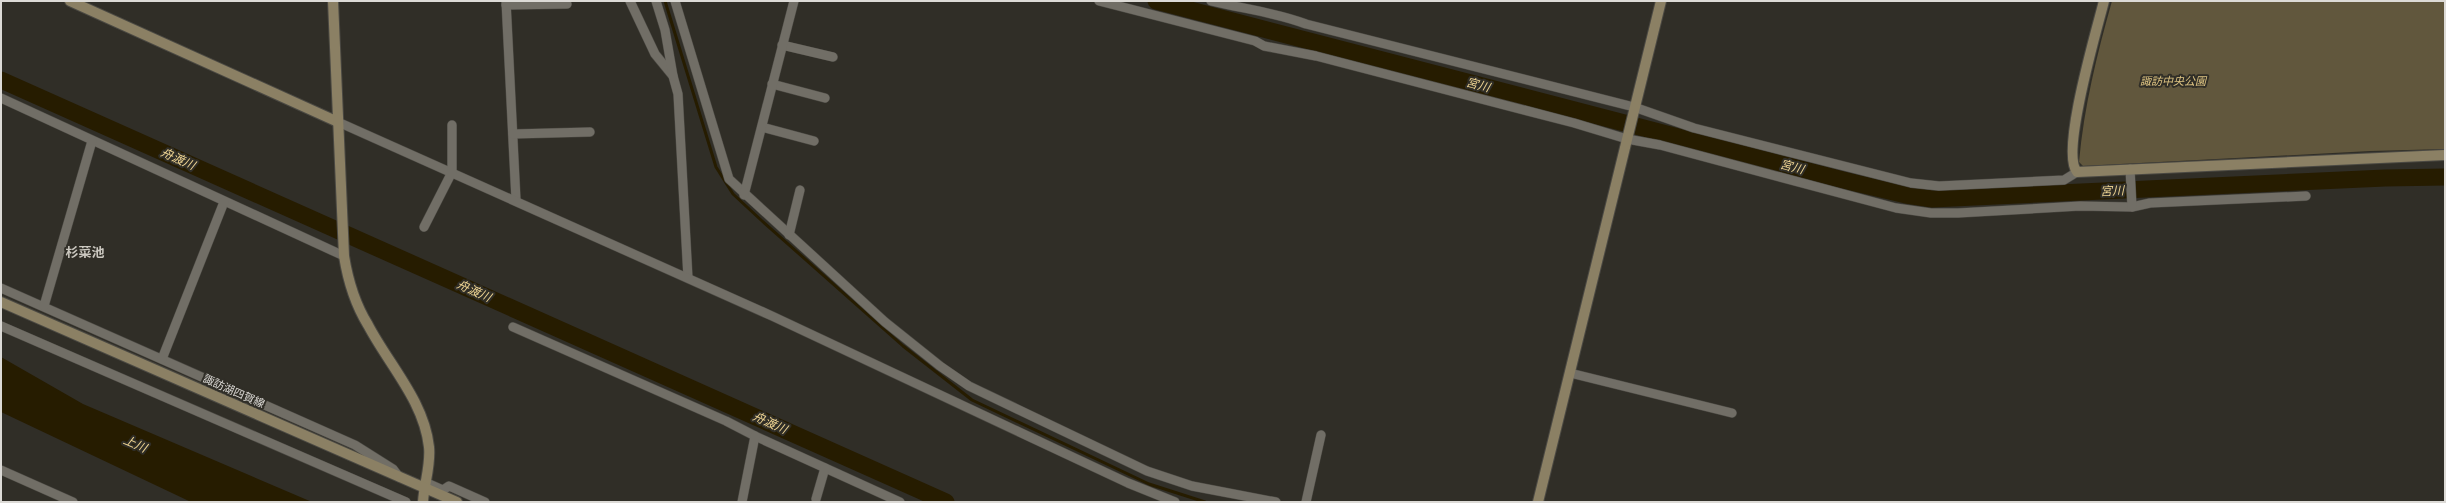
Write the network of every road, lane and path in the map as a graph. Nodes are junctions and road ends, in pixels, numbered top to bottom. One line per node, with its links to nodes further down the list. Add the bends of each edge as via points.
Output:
1 (70, 1): 20 (street)
2 (333, 1): 20 (street)
3 (630, 1): 15 (street, via 655,54)
4 (656, 1): 15 (street, via 665,30)
5 (675, 1): 33 (street, via 720,155 729,179)
6 (794, 1): 13 (street)
7 (1099, 1): 25 (street, via 1255,41 1264,46 1316,56 1460,92)
8 (1211, 1): 19 (street, via 1282,15 1306,24)
9 (1662, 1): 19 (street)
10 (2104, 1): 30 (street, via 2075,119 2072,163)
11 (506, 3): 12 (street); 24 (street)
12 (567, 4)
13 (782, 45): 14 (street); 16 (street)
14 (833, 57)
15 (673, 76): 41 (street, via 680,114)
16 (772, 84): 18 (street); 22 (street)
17 (1, 98): 26 (street)
18 (825, 98)
19 (1634, 110): 25 (street); 30 (street, via 1856,171 1912,183 1945,185 2064,180)
20 (338, 122): 29 (street); 40 (street)
21 (452, 125): 29 (street)
22 (762, 127): 27 (street); 33 (street)
23 (590, 132): 24 (street)
24 (512, 134): 35 (street)
25 (1627, 137): 37 (street, via 1896,208 1931,213); 48 (street)
26 (92, 141): 36 (street); 44 (street)
27 (814, 141)
28 (2445, 155): 31 (street)
29 (452, 172): 35 (street); 38 (street)
30 (2077, 172): 31 (street)
31 (2131, 173): 37 (street)
32 (800, 190): 39 (street)
33 (744, 195): 39 (street)
34 (2306, 196): 37 (street)
35 (516, 200): 41 (street)
36 (224, 202): 40 (street); 47 (street)
37 (2132, 205)
38 (424, 227)
39 (788, 235): 64 (street, via 885,322 969,386 1171,480)
40 (344, 253): 55 (street, via 347,276 357,304 409,392 425,428 429,448)
41 (688, 278): 63 (street)
42 (1, 288): 44 (street)
43 (1, 302): 54 (street, 諏訪湖四賀線)
44 (44, 306): 47 (street)
45 (1, 326): 58 (street)
46 (513, 327): 51 (street)
47 (162, 358): 54 (street, via 356,445 393,469)
48 (1570, 372): 49 (street); 66 (street)
49 (1732, 413)
50 (1321, 435): 65 (street)
51 (755, 436): 52 (street); 61 (street)
52 (825, 468): 56 (street); 62 (street)
53 (1, 470): 57 (street)
54 (399, 477): 55 (street, 諏訪湖四賀線)
55 (424, 491): 59 (street, 諏訪湖四賀線); 60 (street, via 443,490 449,486)
56 (816, 499)
57 (73, 502)
58 (406, 502)
59 (457, 502)
60 (485, 502)
61 (742, 502)
62 (900, 502)
63 (1175, 502)
64 (1276, 502)
65 (1306, 502)
66 (1538, 502)

